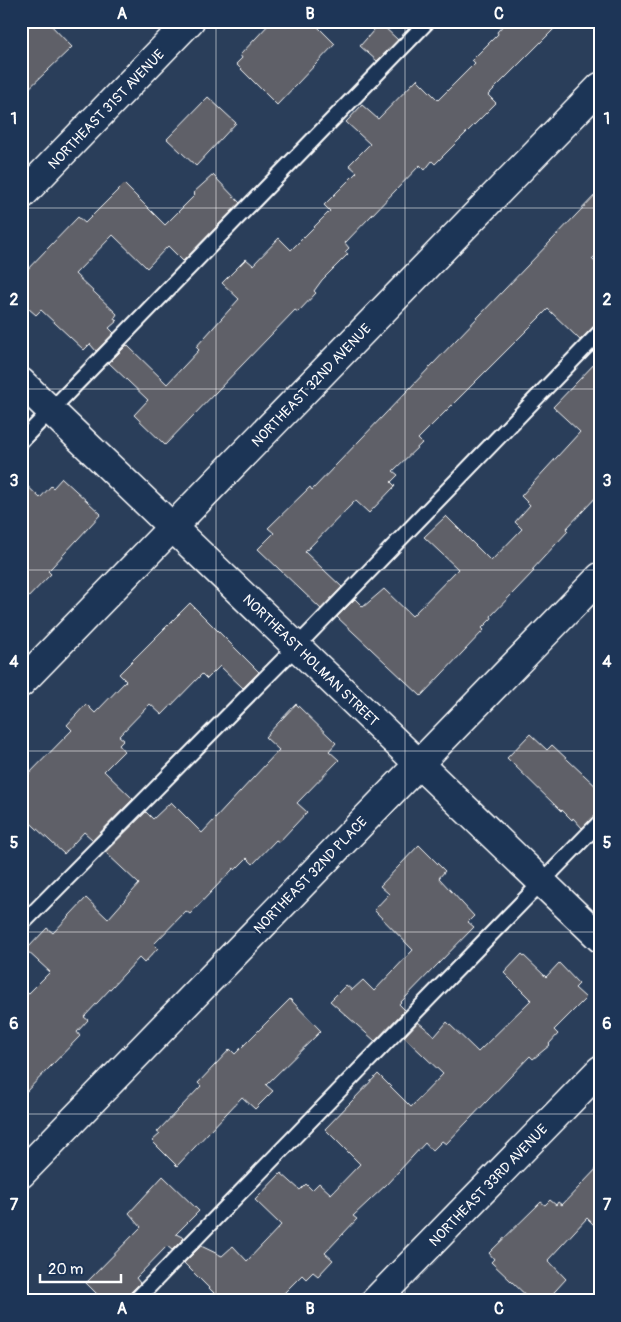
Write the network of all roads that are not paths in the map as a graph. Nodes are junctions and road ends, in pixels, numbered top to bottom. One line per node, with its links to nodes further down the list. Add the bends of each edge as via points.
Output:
1 (190, 21): 4 (street, NORTHEAST 31ST AVENUE)
2 (428, 21): 7 (lane)
3 (600, 86): 9 (street, NORTHEAST 32ND AVENUE)
4 (21, 196)
5 (600, 332): 11 (lane)
6 (21, 382): 7 (street, NORTHEAST HOLMAN STREET)
7 (51, 410): 8 (lane); 9 (street, NORTHEAST HOLMAN STREET)
8 (21, 441)
9 (173, 528): 11 (street, NORTHEAST HOLMAN STREET); 12 (street, NORTHEAST 32ND AVENUE)
10 (600, 577): 13 (street, NORTHEAST 32ND PLACE)
11 (297, 646): 13 (street, NORTHEAST HOLMAN STREET); 16 (lane)
12 (21, 683)
13 (418, 763): 15 (street, NORTHEAST HOLMAN STREET); 19 (street, NORTHEAST 32ND PLACE)
14 (600, 822): 15 (lane)
15 (541, 882): 17 (street, NORTHEAST HOLMAN STREET); 20 (lane)
16 (21, 925)
17 (600, 938)
18 (600, 1070): 21 (street, NORTHEAST 33RD AVENUE)
19 (21, 1174)
20 (135, 1301)
21 (375, 1301)

